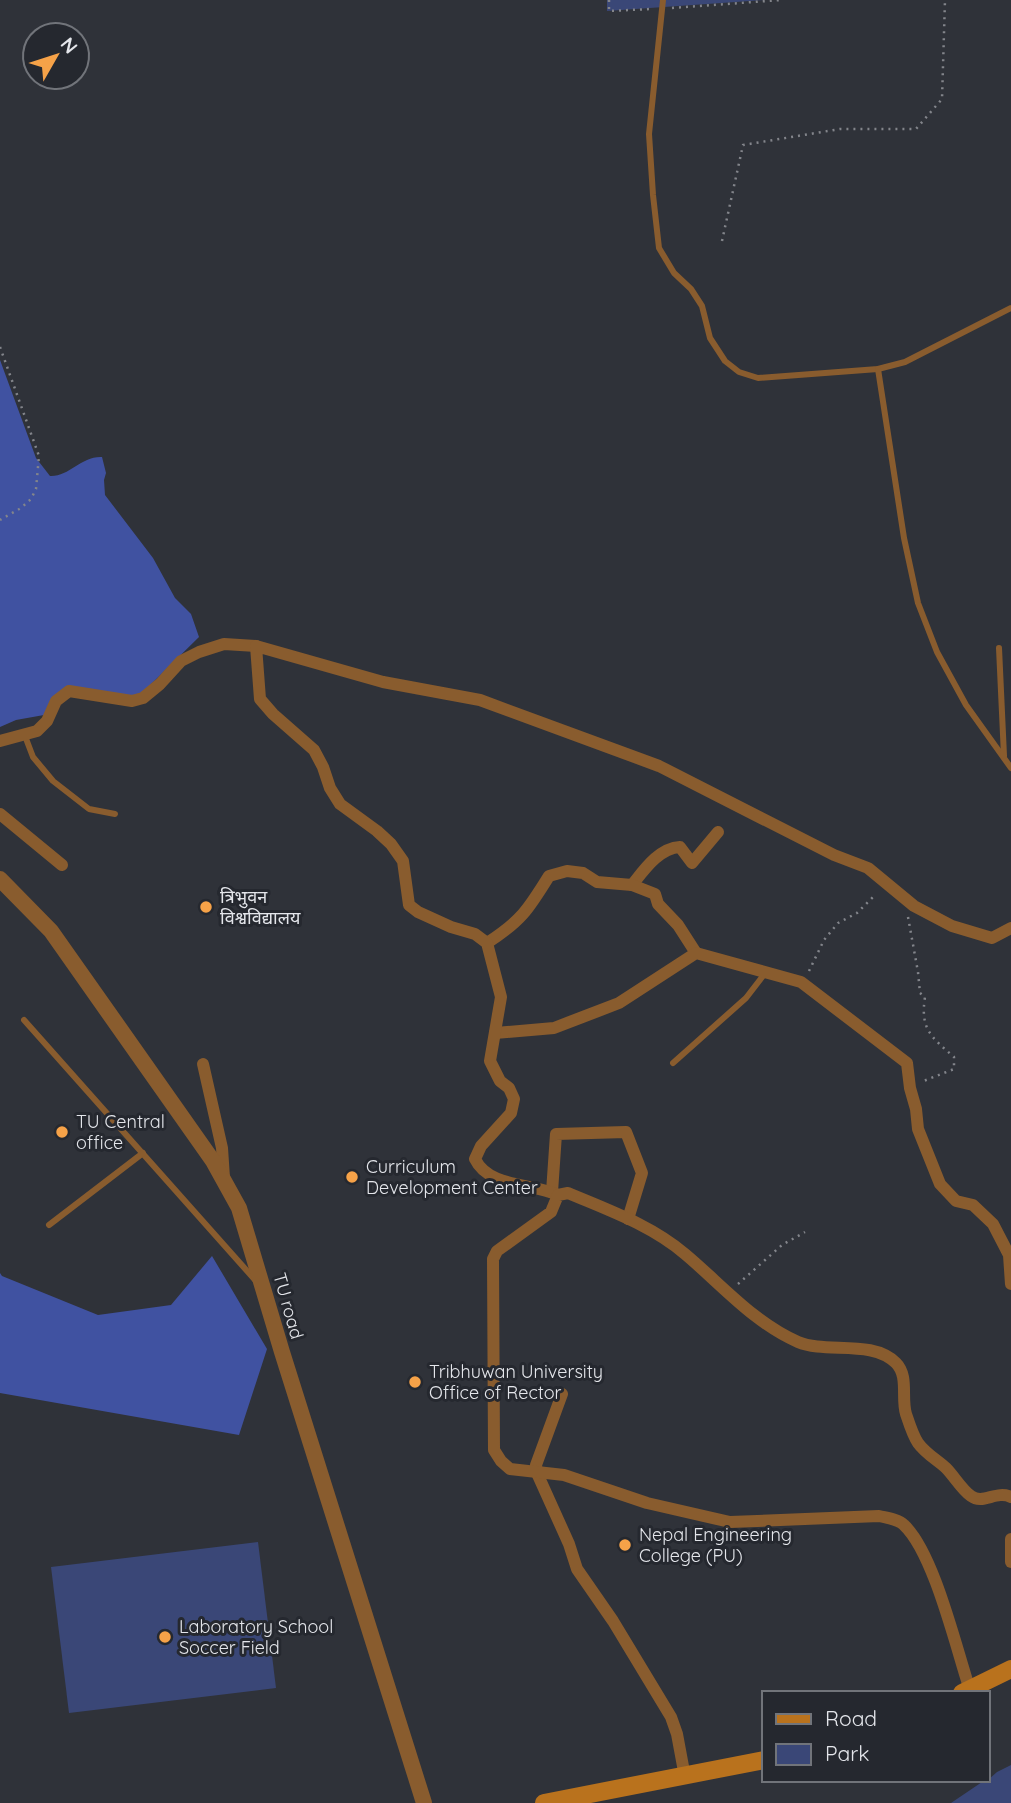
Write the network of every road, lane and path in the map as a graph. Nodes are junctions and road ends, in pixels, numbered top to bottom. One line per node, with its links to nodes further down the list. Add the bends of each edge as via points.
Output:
1 (609, 0): 5 (path, via 609,11)
2 (663, 0): 5 (lane)
3 (781, 0): 5 (path)
4 (945, 0): 6 (path, via 942,99 916,129 840,129 743,145)
5 (662, 8): 9 (lane, via 649,134 659,247 702,306 710,338 725,361 758,378)
6 (722, 241)
7 (1011, 308): 9 (lane, via 905,362)
8 (0, 347): 10 (path, via 39,456 31,499)
9 (878, 369): 15 (lane, via 918,603 965,705)
10 (0, 520)
11 (256, 646): 13 (street, via 224,644 199,652 181,661 152,691 132,701 69,691 56,701 47,721); 22 (street, via 383,682 480,700 659,766 867,868); 26 (street, via 260,699 314,750 341,804 391,844 403,861 409,905)
12 (999, 648): 15 (lane)
13 (25, 736): 14 (street); 18 (lane, via 33,757 53,781 89,809)
14 (0, 741)
15 (1004, 758): 16 (lane)
16 (1011, 768)
17 (0, 814): 20 (street)
18 (115, 814)
19 (718, 832): 23 (street, via 692,863 680,847 669,848)
20 (62, 864)
21 (0, 879): 36 (street, TU road, via 51,931)
22 (886, 884): 24 (street); 29 (path, via 857,913 838,923 824,940)
23 (632, 885): 26 (street, via 597,882 583,873 567,871 549,876 525,914); 27 (street, via 655,894)
24 (914, 906): 25 (street, via 952,926 992,938); 34 (path, via 907,915 920,993 925,997 922,1017 954,1057 954,1069)
25 (1009, 935)
26 (487, 943): 31 (street, via 501,998)
27 (696, 953): 28 (street); 31 (street, via 619,1003 554,1028)
28 (766, 972): 29 (street); 32 (lane, via 746,998)
29 (803, 983): 34 (street, via 907,1063)
30 (24, 1020): 35 (lane)
31 (495, 1033): 37 (street, via 490,1061 514,1099 511,1113 475,1159 480,1170 495,1177)
32 (673, 1063)
33 (203, 1064): 36 (street, via 222,1148)
34 (909, 1088): 41 (street, via 922,1143 940,1184 993,1224 1009,1255)
35 (143, 1153): 39 (lane); 42 (lane)
36 (224, 1182): 42 (street, TU road, via 239,1208)
37 (555, 1193): 38 (street, via 568,1193); 38 (street, via 556,1134 626,1132 642,1173); 45 (street, via 551,1212 497,1251 493,1259 494,1450 510,1469)
38 (628, 1219): 43 (street, via 684,1252)
39 (49, 1225)
40 (805, 1232): 43 (path, via 782,1245)
41 (1011, 1284)
42 (262, 1287): 53 (street, TU road)
43 (727, 1293): 46 (street, via 747,1311 800,1343 870,1351 898,1364 905,1411 918,1443 971,1496 981,1499 1001,1493)
44 (562, 1394): 45 (street, via 536,1465)
45 (537, 1474): 50 (street, via 564,1475 648,1503 730,1522 879,1516 902,1523 916,1540 935,1581); 52 (street, via 577,1569 671,1717)
46 (1011, 1497)
47 (1011, 1539): 48 (street)
48 (1011, 1562)
49 (1011, 1669): 50 (main road)
50 (966, 1691)
51 (762, 1760): 52 (main road)
52 (685, 1777): 54 (main road)
53 (424, 1803)
54 (544, 1803)

